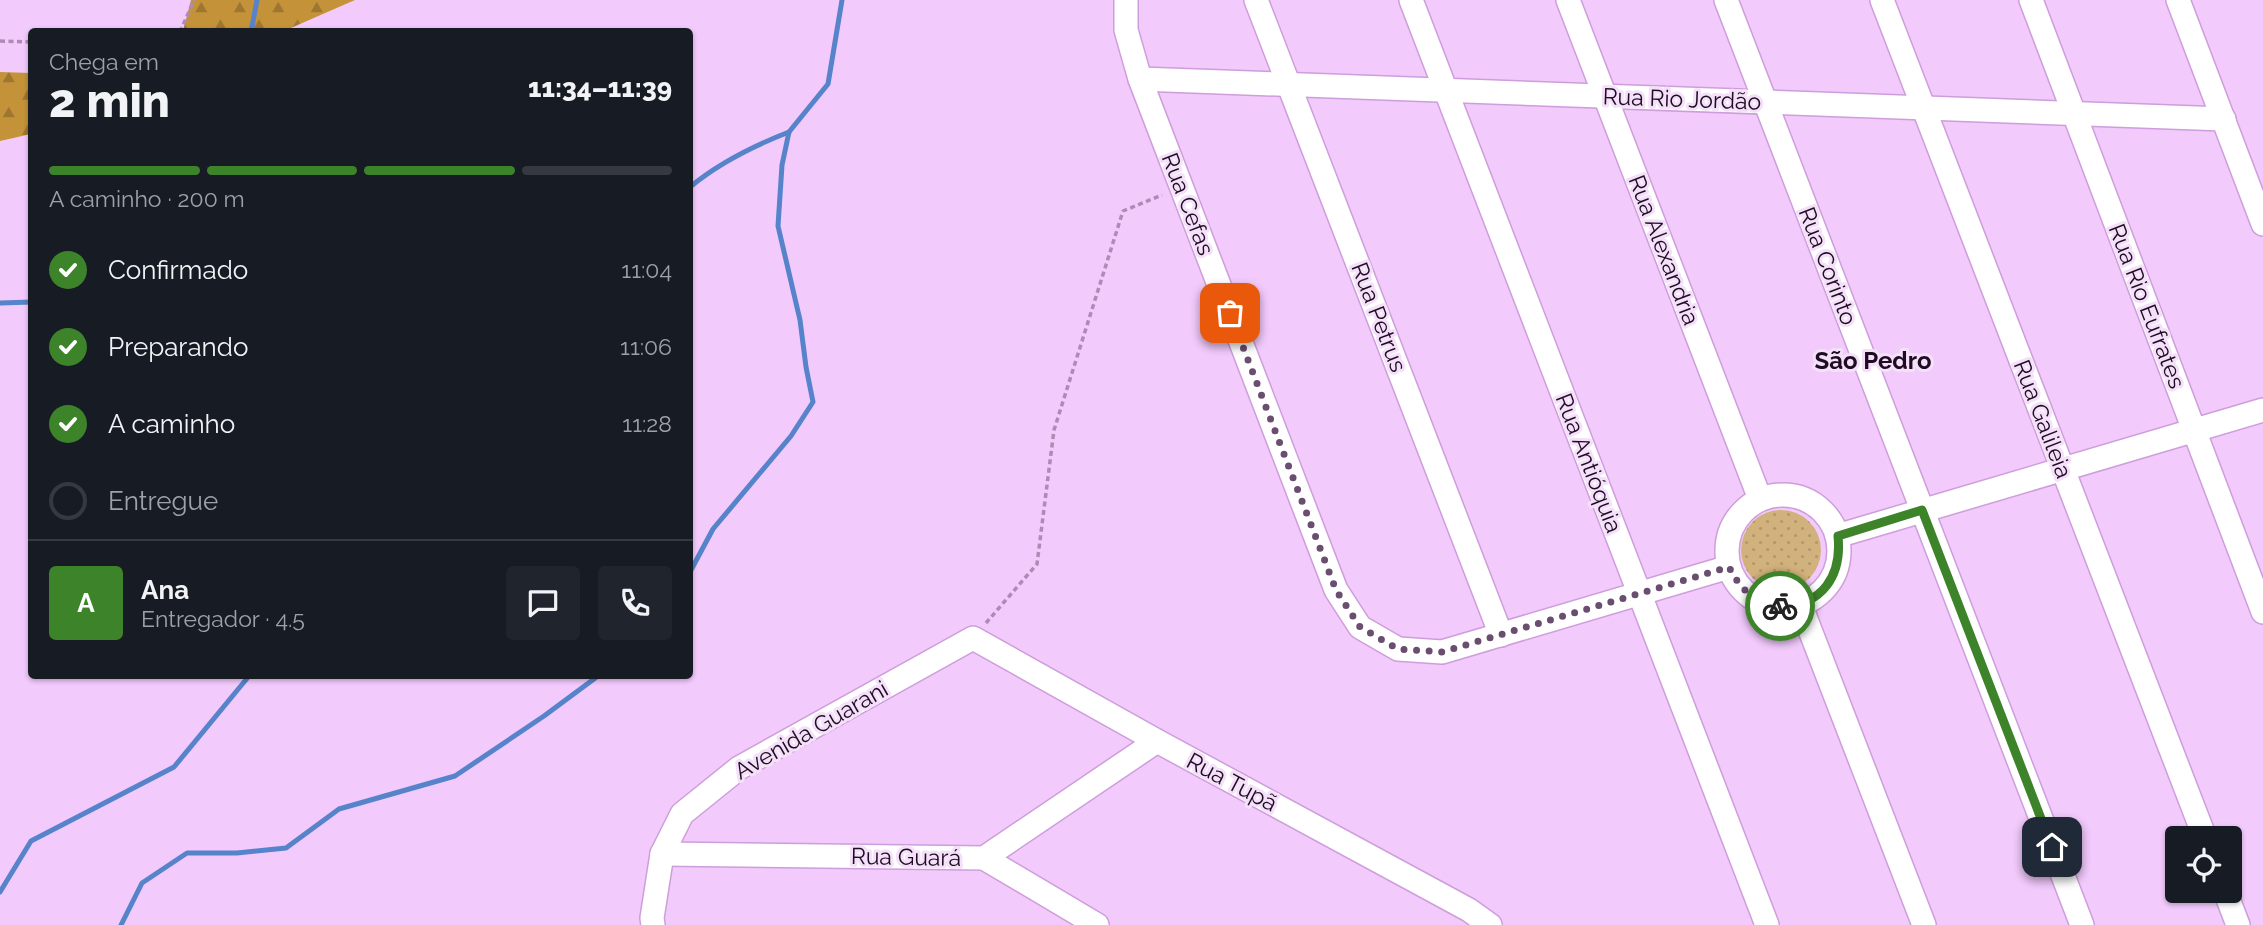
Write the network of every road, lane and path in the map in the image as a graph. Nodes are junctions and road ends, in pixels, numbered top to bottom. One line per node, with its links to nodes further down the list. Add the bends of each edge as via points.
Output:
1 (194, 0): 10 (path)
2 (1126, 0): 13 (street, Rua Cefas, via 1126,30)
3 (1256, 0): 14 (street, Rua Petrus)
4 (1412, 0): 15 (street, Rua Antióquia)
5 (1568, 0): 16 (street, Rua Alexandria)
6 (1726, 0): 17 (street, Rua Corinto)
7 (1882, 0): 18 (street, Rua Galileia)
8 (2031, 0): 19 (street, Rua Rio Eufrates)
9 (2178, 0): 20 (street)
10 (182, 28)
11 (0, 41): 12 (path)
12 (28, 42)
13 (1140, 79): 14 (street, Rua Rio Jordão); 21 (street, Rua Cefas)
14 (1289, 85): 15 (street, Rua Rio Jordão); 33 (street, Rua Petrus)
15 (1447, 90): 16 (street, Rua Rio Jordão); 30 (street, Rua Antióquia)
16 (1605, 97): 17 (street, Rua Rio Jordão); 26 (street, Rua Alexandria)
17 (1765, 102): 18 (street, Rua Rio Jordão); 27 (street, Rua Corinto)
18 (1924, 108): 19 (street, Rua Rio Jordão); 25 (street, Rua Galileia)
19 (2074, 114): 20 (street, Rua Rio Jordão); 24 (street, Rua Rio Eufrates)
20 (2224, 120): 22 (street)
21 (1181, 187): 33 (street, Rua Cefas, via 1336,590 1360,627 1398,649 1442,652); 34 (path, via 1123,211 1054,430 1037,564)
22 (2263, 224)
23 (2263, 410): 24 (street)
24 (2194, 430): 25 (street); 32 (street, Rua Rio Eufrates)
25 (2062, 469): 27 (street); 36 (street, Rua Galileia)
26 (1760, 499): 28 (street, via 1779,495 1807,500 1829,518); 29 (street, via 1735,521 1729,535)
27 (1922, 510): 28 (street); 45 (street, Rua Corinto)
28 (1838, 536): 31 (street, via 1836,569 1828,584)
29 (1729, 567): 30 (street, Rua Cefas); 31 (street, via 1749,596 1783,607)
30 (1640, 594): 33 (street, Rua Cefas); 43 (street, Rua Antióquia)
31 (1800, 604): 44 (street)
32 (2263, 612)
33 (1501, 635)
34 (973, 638): 35 (street, Rua Tupã); 37 (street, Avenida Guarani, via 738,768 682,814)
35 (1157, 741): 38 (street, Rua Guará); 42 (street, Rua Tupã)
36 (2200, 826)
37 (662, 854): 38 (street, Rua Guará); 40 (street, Avenida Guarani)
38 (984, 858): 41 (street)
39 (2230, 903): 46 (street)
40 (653, 925)
41 (1097, 925)
42 (1490, 925)
43 (1767, 925)
44 (1924, 925)
45 (2082, 925)
46 (2238, 925)

